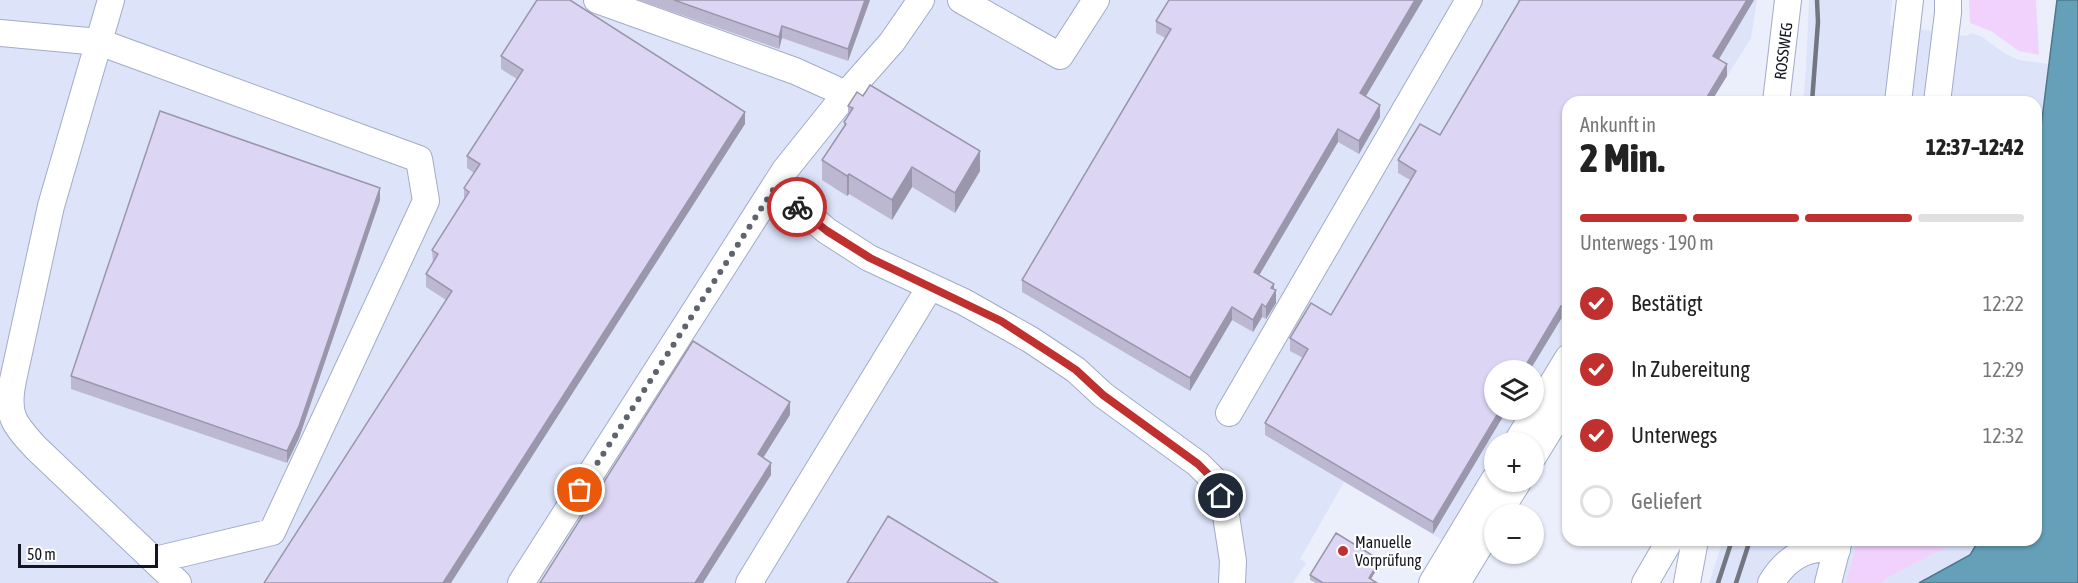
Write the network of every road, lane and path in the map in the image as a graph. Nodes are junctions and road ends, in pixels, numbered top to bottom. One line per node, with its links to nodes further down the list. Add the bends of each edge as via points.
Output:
1 (111, 0): 11 (street)
2 (597, 0): 12 (street, via 795,71)
3 (921, 0): 12 (street, via 892,42)
4 (961, 0): 5 (street, via 1060,56)
5 (1096, 0)
6 (1469, 0): 20 (street)
7 (1788, 0): 13 (street, ROSSWEG)
8 (1910, 0): 14 (street)
9 (1948, 0): 15 (street)
10 (0, 33): 11 (street)
11 (99, 42): 21 (street, via 51,206); 30 (street, via 419,159 426,201 273,532)
12 (846, 94): 16 (street)
13 (1777, 96)
14 (1899, 96)
15 (1938, 96)
16 (775, 187): 17 (street, via 804,214 848,245); 32 (street)
17 (930, 287): 33 (street); 34 (street, via 1031,340 1205,470 1217,487 1226,516)
18 (1562, 368): 22 (street)
19 (1562, 410): 23 (street)
20 (1229, 413)
21 (6, 422): 30 (street)
22 (1523, 432)
23 (1544, 439)
24 (1487, 492): 35 (street)
25 (1484, 538): 36 (street)
26 (1667, 546): 37 (street)
27 (1694, 546): 38 (street)
28 (1830, 546): 39 (street, via 1795,557)
29 (1838, 546): 40 (street)
30 (154, 560): 31 (street)
31 (178, 583)
32 (520, 583)
33 (749, 583)
34 (1232, 583)
35 (1432, 583)
36 (1457, 583)
37 (1645, 583)
38 (1687, 583)
39 (1771, 583)
40 (1828, 583)

